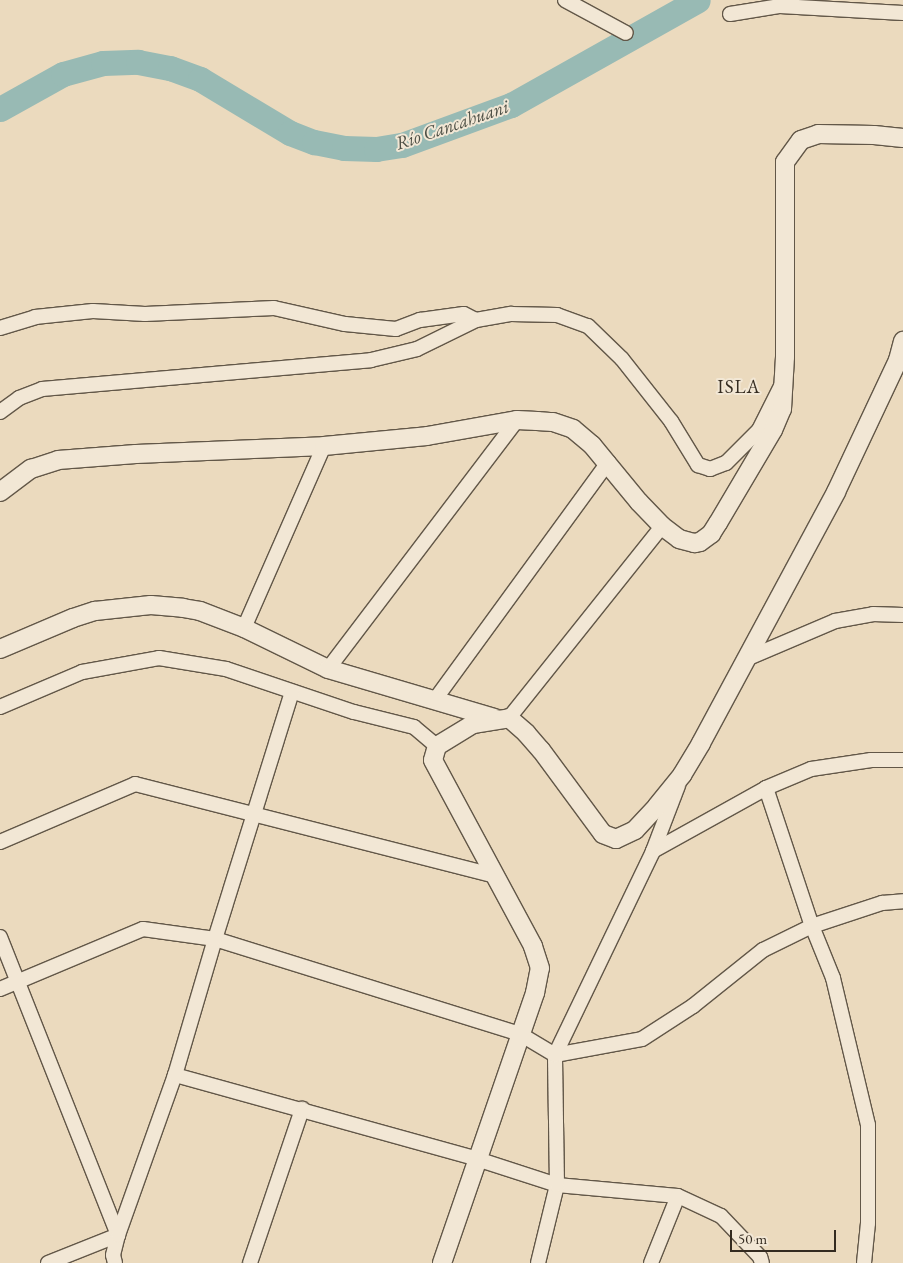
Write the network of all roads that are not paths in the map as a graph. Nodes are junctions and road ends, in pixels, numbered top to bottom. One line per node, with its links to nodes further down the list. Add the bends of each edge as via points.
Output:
1 (565, 0): 4 (street)
2 (903, 13): 3 (street, via 780,6)
3 (730, 14)
4 (626, 33)
5 (903, 138): 10 (street, via 818,134 801,140 785,162)
6 (476, 320): 7 (street, via 464,314 420,320 396,328 345,324 274,308 145,314 93,311 35,317); 10 (street, via 511,314 558,315 588,326 622,359 671,421 698,465 710,469 726,463 758,430); 11 (street, via 417,349 371,360 42,389 19,398)
7 (0, 328)
8 (903, 341): 9 (street)
9 (901, 361): 20 (street, via 836,492)
10 (784, 381): 16 (street, via 780,417 711,534 694,543 679,539)
11 (0, 412)
12 (517, 420): 13 (street, via 427,436); 14 (street, via 565,425 582,435); 21 (street)
13 (324, 446): 15 (street, via 58,460 31,469); 18 (street)
14 (608, 462): 16 (street); 23 (street)
15 (0, 492)
16 (662, 526): 25 (street)
17 (903, 615): 20 (street, via 873,614 835,621)
18 (244, 628): 19 (street, via 200,611 126,606 96,610); 21 (street)
19 (0, 649)
20 (746, 659): 28 (street)
21 (328, 669): 23 (street)
22 (292, 692): 24 (street, via 226,669 159,658 82,672); 26 (street, via 414,728); 30 (street)
23 (434, 701): 25 (street)
24 (0, 708)
25 (503, 718): 26 (street, via 473,724); 28 (street, via 536,744 602,834 611,839 622,838 635,830)
26 (437, 746): 33 (street, via 433,760)
27 (903, 760): 29 (street, via 872,760 812,769)
28 (682, 775): 32 (street)
29 (766, 788): 32 (street); 35 (street)
30 (254, 814): 31 (street, via 135,784); 33 (street); 37 (street)
31 (0, 842)
32 (653, 851): 41 (street)
33 (495, 876): 40 (street, via 533,946 540,968)
34 (903, 901): 35 (street, via 882,902)
35 (812, 926): 41 (street, via 763,950 693,1006 642,1039); 55 (street, via 833,978 868,1125 868,1224)
36 (0, 937): 38 (street)
37 (214, 940): 38 (street, via 143,929); 40 (street); 42 (street)
38 (17, 982): 39 (street); 47 (street)
39 (0, 989)
40 (520, 1034): 41 (street); 44 (street)
41 (555, 1055): 45 (street)
42 (175, 1075): 43 (street); 47 (street)
43 (302, 1109): 44 (street); 51 (street)
44 (477, 1159): 45 (street); 52 (street)
45 (558, 1185): 46 (street); 53 (street)
46 (678, 1196): 48 (street, via 721,1216); 54 (street)
47 (118, 1235): 49 (street); 50 (street, via 113,1255)
48 (760, 1261)
49 (48, 1263)
50 (115, 1263)
51 (250, 1263)
52 (442, 1263)
53 (538, 1263)
54 (651, 1263)
55 (864, 1263)

